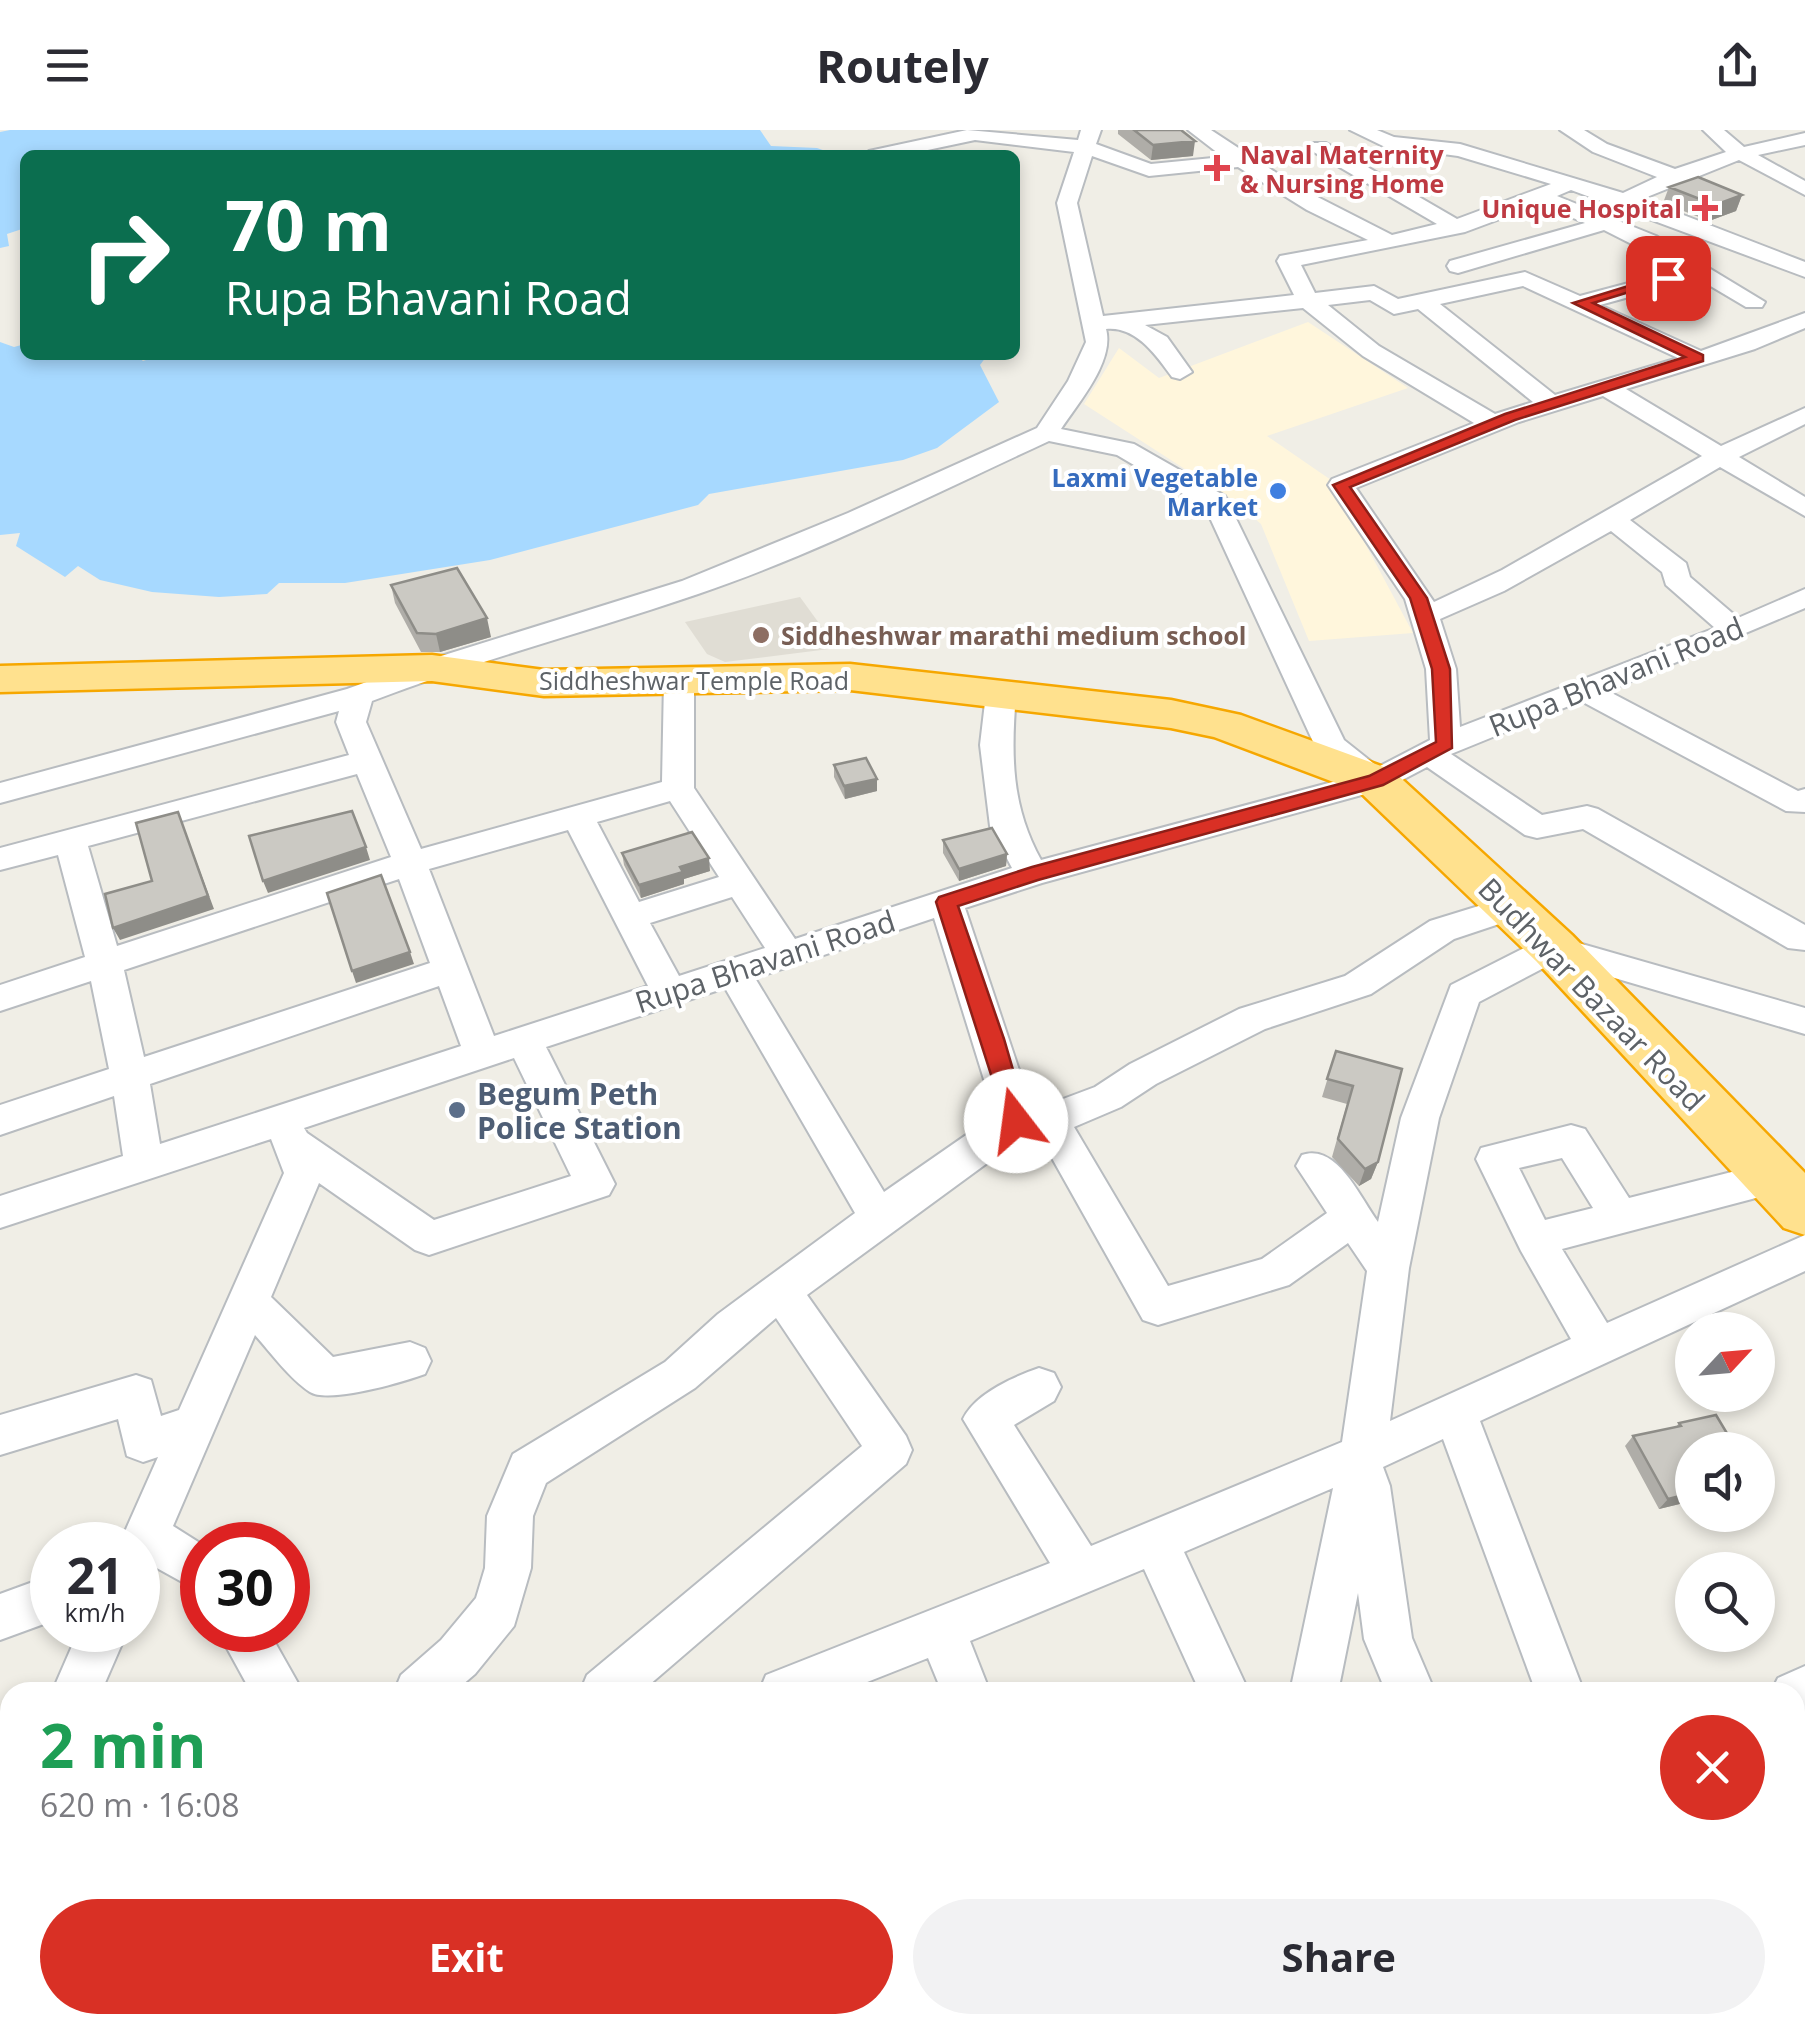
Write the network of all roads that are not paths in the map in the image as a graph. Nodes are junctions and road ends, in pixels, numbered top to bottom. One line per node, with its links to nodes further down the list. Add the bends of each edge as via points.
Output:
1 (1198, 130): 16 (street)
2 (1439, 130): 10 (street)
3 (1570, 130): 15 (street)
4 (1714, 130): 13 (street)
5 (1364, 131): 10 (street); 22 (street, via 1310,148)
6 (984, 132): 9 (street); 11 (street)
7 (1088, 138): 9 (street); 16 (street, via 1149,170); 36 (street, via 1067,203)
8 (1805, 139): 13 (street)
9 (1036, 142): 12 (street)
10 (1413, 145): 18 (street, via 1460,150)
11 (899, 150)
12 (1020, 153)
13 (1741, 154): 17 (street); 19 (street)
14 (1266, 158): 16 (street)
15 (1631, 158): 17 (street); 18 (street)
16 (1241, 162): 24 (street)
17 (1678, 177): 20 (street)
18 (1555, 186): 20 (street); 21 (street); 22 (street)
19 (1805, 190)
20 (1625, 200): 25 (street)
21 (1604, 223): 26 (street); 28 (street)
22 (1458, 228): 23 (street)
23 (1418, 237): 24 (street); 26 (street)
24 (1390, 242): 30 (street, via 1288,260)
25 (1776, 258): 27 (street); 28 (street)
26 (1458, 266): 29 (street)
27 (1805, 270)
28 (1707, 276): 32 (street); 33 (street)
29 (1487, 287): 31 (street); 33 (street, via 1525,279)
30 (1308, 300): 31 (street, via 1374,293 1394,307); 35 (street); 42 (street, via 1372,351)
31 (1422, 301): 40 (street)
32 (1754, 302)
33 (1580, 303): 37 (street)
34 (1805, 320): 37 (street)
35 (1121, 321): 36 (street); 38 (street, via 1160,342)
36 (1094, 324): 43 (street, via 1098,342)
37 (1698, 358): 39 (street)
38 (1180, 372)
39 (1605, 387): 40 (street); 44 (street)
40 (1552, 404): 42 (street)
41 (1805, 416): 44 (street)
42 (1493, 424): 48 (street, via 1341,485)
43 (1046, 432): 50 (street, via 692,587); 58 (street, via 1126,449 1216,502 1332,746)
44 (1718, 456): 45 (street); 46 (street)
45 (1805, 508)
46 (1612, 519): 48 (street, via 1503,582); 49 (street, via 1676,568 1676,578)
47 (1805, 597): 49 (street, Rupa Bhavani Road)
48 (1424, 615): 56 (street, via 1441,669)
49 (1735, 630): 53 (street, Rupa Bhavani Road)
50 (432, 668): 51 (highway, Siddheshwar Temple Road); 52 (highway, Siddheshwar Temple Road, via 544,683); 55 (street)
51 (0, 679)
52 (679, 681): 54 (highway, Siddheshwar Temple Road, via 850,678); 59 (street)
53 (1583, 690): 56 (street, Rupa Bhavani Road); 61 (street, via 1797,804)
54 (1000, 694): 58 (highway, Siddheshwar Temple Road, via 1226,725); 66 (street, via 996,745 1006,826)
55 (358, 696): 57 (street, via 351,722); 60 (street)
56 (1437, 749): 58 (street, Rupa Bhavani Road); 71 (street, via 1537,827 1587,817 1800,940)
57 (366, 761): 63 (street); 65 (street)
58 (1376, 780): 66 (street, Rupa Bhavani Road); 69 (highway, Budhwar Bazaar Road)
59 (678, 788): 62 (street); 67 (street)
60 (0, 793)
61 (1805, 800)
62 (578, 817): 65 (street); 70 (street)
63 (70, 840): 64 (street); 74 (street)
64 (0, 858)
65 (410, 863): 74 (street); 75 (street)
66 (1032, 874): 68 (street, Rupa Bhavani Road)
67 (740, 882): 70 (street); 73 (street)
68 (946, 902): 73 (street, Rupa Bhavani Road); 84 (street, via 993,1039)
69 (1511, 908): 72 (highway, Budhwar Bazaar Road); 84 (street, via 1442,930 1358,985 1252,1019 1108,1097)
70 (630, 917): 77 (street)
71 (1805, 937)
72 (1554, 948): 79 (street); 88 (highway, Budhwar Bazaar Road); 95 (street, via 1464,994 1420,1118)
73 (787, 954): 76 (street, Rupa Bhavani Road)
74 (107, 964): 78 (street); 82 (street)
75 (451, 968): 81 (street); 82 (street)
76 (733, 971): 77 (street, Rupa Bhavani Road); 91 (street)
77 (669, 992): 80 (street, Rupa Bhavani Road)
78 (0, 998)
79 (1805, 1021)
80 (524, 1039): 81 (street, Rupa Bhavani Road); 85 (street, via 594,1184 429,1238)
81 (482, 1052): 85 (street, Rupa Bhavani Road)
82 (132, 1075): 83 (street); 86 (street)
83 (0, 1120)
84 (1033, 1120): 91 (street); 92 (street, via 1158,1307 1274,1273)
85 (288, 1129): 86 (street, Rupa Bhavani Road); 97 (street, via 304,1173)
86 (144, 1164): 89 (street, Rupa Bhavani Road)
87 (1316, 1166): 92 (street)
88 (1788, 1194): 90 (street)
89 (0, 1212)
90 (1620, 1216): 93 (street); 93 (street, via 1572,1140 1495,1159)
91 (879, 1218): 96 (street)
92 (1350, 1219): 95 (street)
93 (1535, 1239): 98 (street)
94 (1805, 1252): 98 (street)
95 (1388, 1268): 104 (street)
96 (781, 1290): 115 (street, via 680,1376 529,1469 510,1516 508,1568 497,1610); 116 (street, via 890,1450)
97 (248, 1301): 99 (street, via 325,1378); 102 (street)
98 (1599, 1347): 101 (street)
99 (410, 1361)
100 (1039, 1387): 107 (street, via 985,1418)
101 (1455, 1412): 104 (street); 122 (street)
102 (194, 1425): 103 (street, via 143,1442 136,1394); 105 (street)
103 (0, 1434)
104 (1363, 1454): 106 (street); 120 (street); 121 (street, via 1388,1639)
105 (152, 1522)
106 (1155, 1542): 107 (street); 119 (street)
107 (1081, 1574): 110 (street)
108 (30, 1606): 109 (street)
109 (0, 1618)
110 (940, 1630): 117 (street); 118 (street)
111 (94, 1652): 113 (street)
112 (254, 1652): 114 (street)
113 (81, 1682)
114 (272, 1682)
115 (429, 1682)
116 (616, 1682)
117 (809, 1682)
118 (962, 1682)
119 (1220, 1682)
120 (1316, 1682)
121 (1406, 1682)
122 (1556, 1682)

